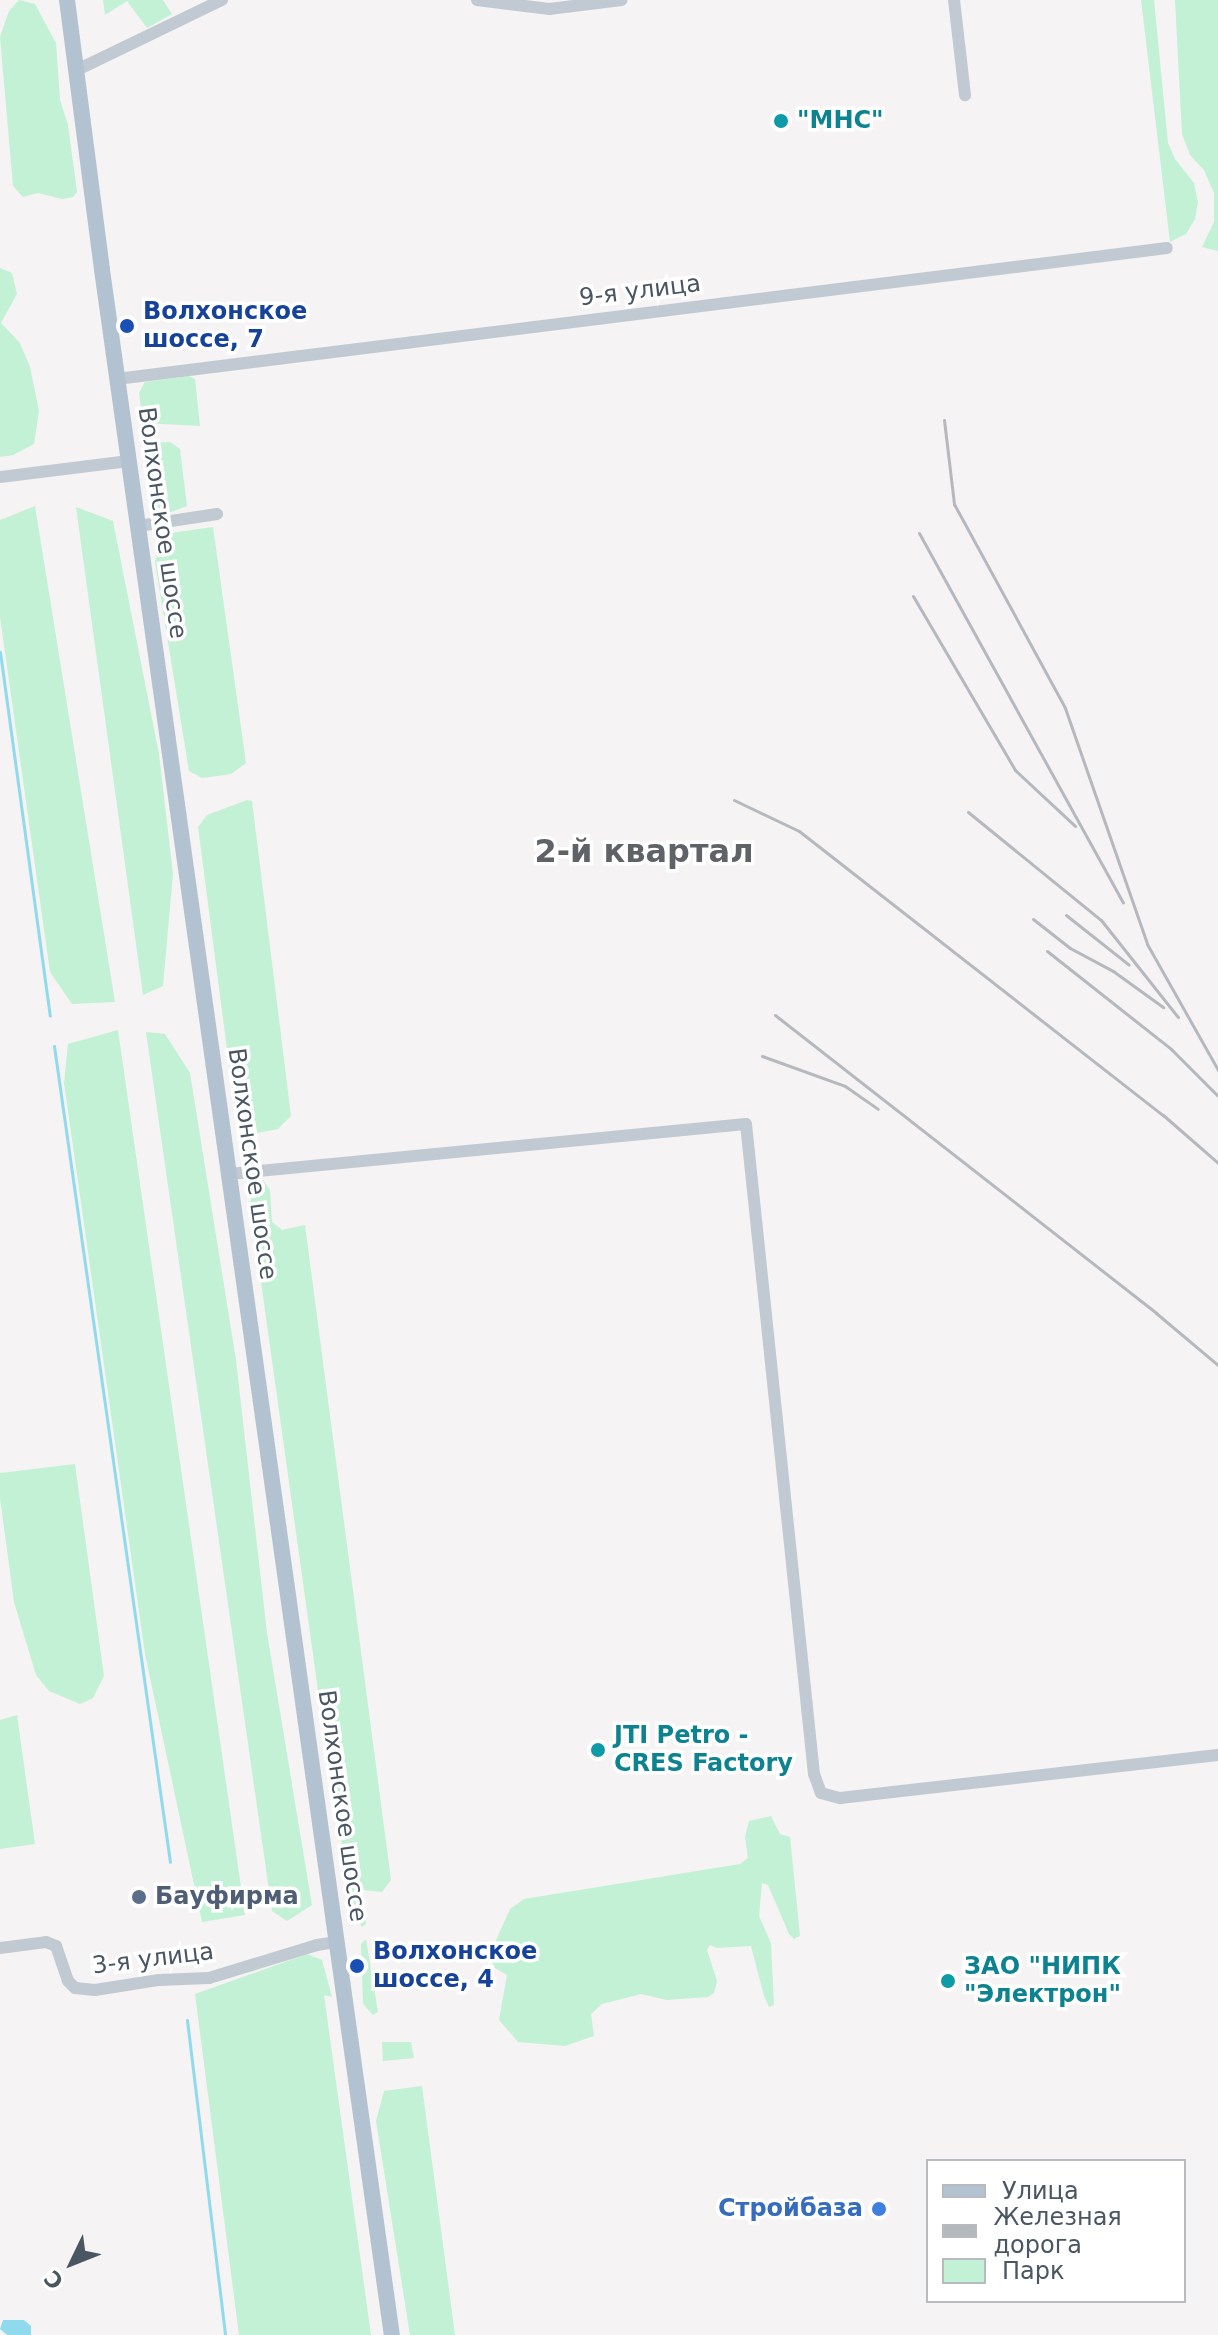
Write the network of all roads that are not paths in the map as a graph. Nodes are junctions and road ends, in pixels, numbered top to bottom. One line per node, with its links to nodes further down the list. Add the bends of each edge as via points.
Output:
1 (67, 0): 6 (main road, Волхонское шоссе)
2 (222, 0): 6 (street)
3 (477, 0): 4 (street, via 549,9)
4 (621, 0)
5 (954, 0): 7 (street)
6 (77, 70): 9 (main road, Волхонское шоссе)
7 (965, 95)
8 (1167, 248): 9 (street, 9-я улица)
9 (117, 379): 10 (main road, Волхонское шоссе)
10 (129, 461): 11 (street); 13 (main road, Волхонское шоссе)
11 (0, 477)
12 (217, 514): 13 (street)
13 (138, 526): 14 (main road, Волхонское шоссе)
14 (229, 1174): 15 (street, via 746,1124 814,1774 821,1793 840,1798); 16 (main road, Волхонское шоссе)
15 (1218, 1755)
16 (337, 1942): 17 (street, 3-я улица, via 209,1978 95,1990 75,1988 68,1981 56,1946 46,1942); 18 (main road, Волхонское шоссе)
17 (0, 1948)
18 (392, 2335)

